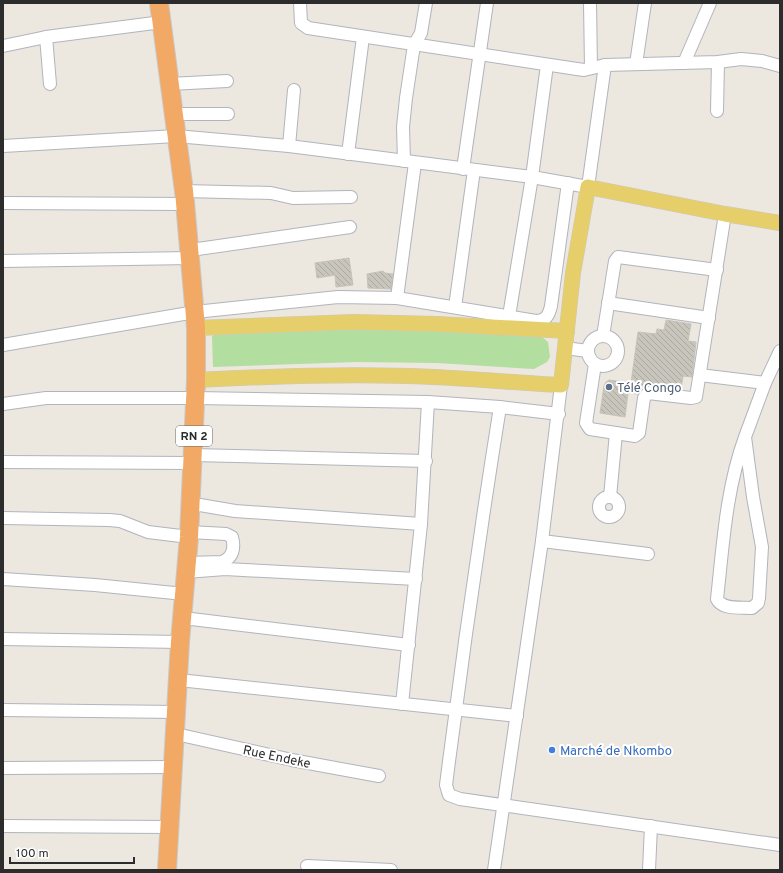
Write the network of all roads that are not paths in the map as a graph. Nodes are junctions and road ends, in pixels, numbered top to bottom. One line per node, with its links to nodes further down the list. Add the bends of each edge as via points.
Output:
1 (159, 3): 8 (highway, RN 2)
2 (300, 3): 9 (street, via 301,23 305,28)
3 (426, 3): 11 (street, via 421,33)
4 (487, 3): 13 (street)
5 (590, 3): 20 (street)
6 (645, 3): 16 (street)
7 (710, 3): 15 (street)
8 (162, 22): 10 (street); 23 (highway, RN 2)
9 (363, 37): 11 (street); 31 (street)
10 (46, 38): 12 (street); 22 (street)
11 (414, 45): 13 (street); 32 (street, via 402,127)
12 (3, 46)
13 (478, 55): 17 (street); 33 (street)
14 (718, 62): 15 (street); 19 (street, via 753,59); 25 (street)
15 (684, 63): 16 (street)
16 (636, 64): 18 (street)
17 (547, 65): 20 (street); 34 (street)
18 (605, 65): 20 (street); 36 (street)
19 (780, 66)
20 (591, 68)
21 (227, 81): 23 (street)
22 (50, 84)
23 (170, 84): 26 (highway, RN 2)
24 (294, 90): 30 (street)
25 (717, 111)
26 (174, 114): 27 (street); 28 (highway, RN 2)
27 (228, 114)
28 (176, 136): 29 (street); 30 (street); 37 (highway, RN 2)
29 (3, 146)
30 (289, 146): 31 (street)
31 (348, 154): 32 (street)
32 (410, 162): 33 (street); 46 (street)
33 (469, 170): 34 (street); 48 (street)
34 (532, 177): 35 (street); 49 (street)
35 (568, 183): 36 (street); 49 (street, via 550,312 540,321)
36 (588, 186): 40 (main road); 52 (main road)
37 (185, 197): 38 (street, via 270,193 293,198); 39 (street); 43 (highway, RN 2)
38 (351, 197)
39 (3, 203)
40 (725, 214): 41 (main road); 45 (street)
41 (780, 223)
42 (350, 227): 43 (street)
43 (191, 254): 44 (street); 51 (highway, RN 2)
44 (3, 261)
45 (717, 270): 47 (street, via 618,257 615,261); 50 (street)
46 (397, 298): 48 (street); 51 (street, via 338,297)
47 (608, 303): 50 (street); 53 (street)
48 (455, 307): 49 (street)
49 (509, 316)
50 (709, 318): 59 (street)
51 (195, 320): 52 (main road, via 438,324); 54 (street); 60 (highway, RN 2)
52 (566, 331): 55 (main road)
53 (603, 336): 56 (street, via 594,339); 58 (street, via 614,342 618,354 611,364)
54 (3, 345)
55 (565, 348): 56 (street); 62 (main road)
56 (588, 351): 58 (street)
57 (780, 351): 61 (street)
58 (595, 364): 68 (street, via 586,423 590,429)
59 (700, 375): 61 (street); 68 (street, via 696,397 648,393 644,398 640,433 635,436)
60 (196, 380): 62 (main road, via 387,376); 63 (highway, RN 2)
61 (765, 383): 69 (street)
62 (561, 386): 67 (street)
63 (195, 398): 64 (street); 65 (street, via 46,398); 70 (highway, RN 2)
64 (428, 402): 66 (street); 71 (street)
65 (3, 404)
66 (500, 407): 67 (street); 91 (street, via 474,571)
67 (559, 414): 78 (street)
68 (616, 433): 73 (street)
69 (745, 437): 69 (street, via 746,457 763,555 758,603 752,608 722,605 717,599 725,525 734,474)
70 (193, 459): 71 (street); 72 (street); 74 (highway, RN 2)
71 (426, 461): 76 (street)
72 (3, 462)
73 (610, 497)
74 (189, 508): 76 (street, via 200,505 235,511); 77 (highway, RN 2)
75 (3, 518): 77 (street, via 120,521 148,532)
76 (421, 524): 82 (street)
77 (189, 535): 80 (highway, RN 2); 80 (street, via 226,534 232,537 232,555 222,562)
78 (542, 541): 79 (street); 93 (street)
79 (648, 554)
80 (186, 568): 82 (street); 83 (highway, RN 2)
81 (3, 579): 83 (street)
82 (416, 579): 87 (street)
83 (184, 594): 84 (highway, RN 2)
84 (183, 618): 86 (highway, RN 2); 87 (street)
85 (3, 640): 86 (street)
86 (180, 642): 88 (highway, RN 2)
87 (409, 645): 89 (street)
88 (179, 680): 89 (street); 92 (highway, RN 2)
89 (402, 704): 91 (street)
90 (3, 710): 92 (street)
91 (456, 710): 93 (street); 98 (street, via 446,790 454,798)
92 (178, 712): 94 (highway, RN 2)
93 (517, 716): 98 (street)
94 (176, 734): 95 (highway, RN 2); 97 (street, Rue Endeke)
95 (174, 767): 96 (street); 101 (highway, RN 2)
96 (3, 768)
97 (379, 776)
98 (504, 804): 100 (street); 107 (street)
99 (3, 826): 101 (street)
100 (651, 826): 102 (street); 108 (street)
101 (169, 827): 105 (highway, RN 2)
102 (780, 845)
103 (307, 866): 104 (street)
104 (340, 869): 106 (street)
105 (167, 870)
106 (391, 870)
107 (494, 870)
108 (649, 870)

